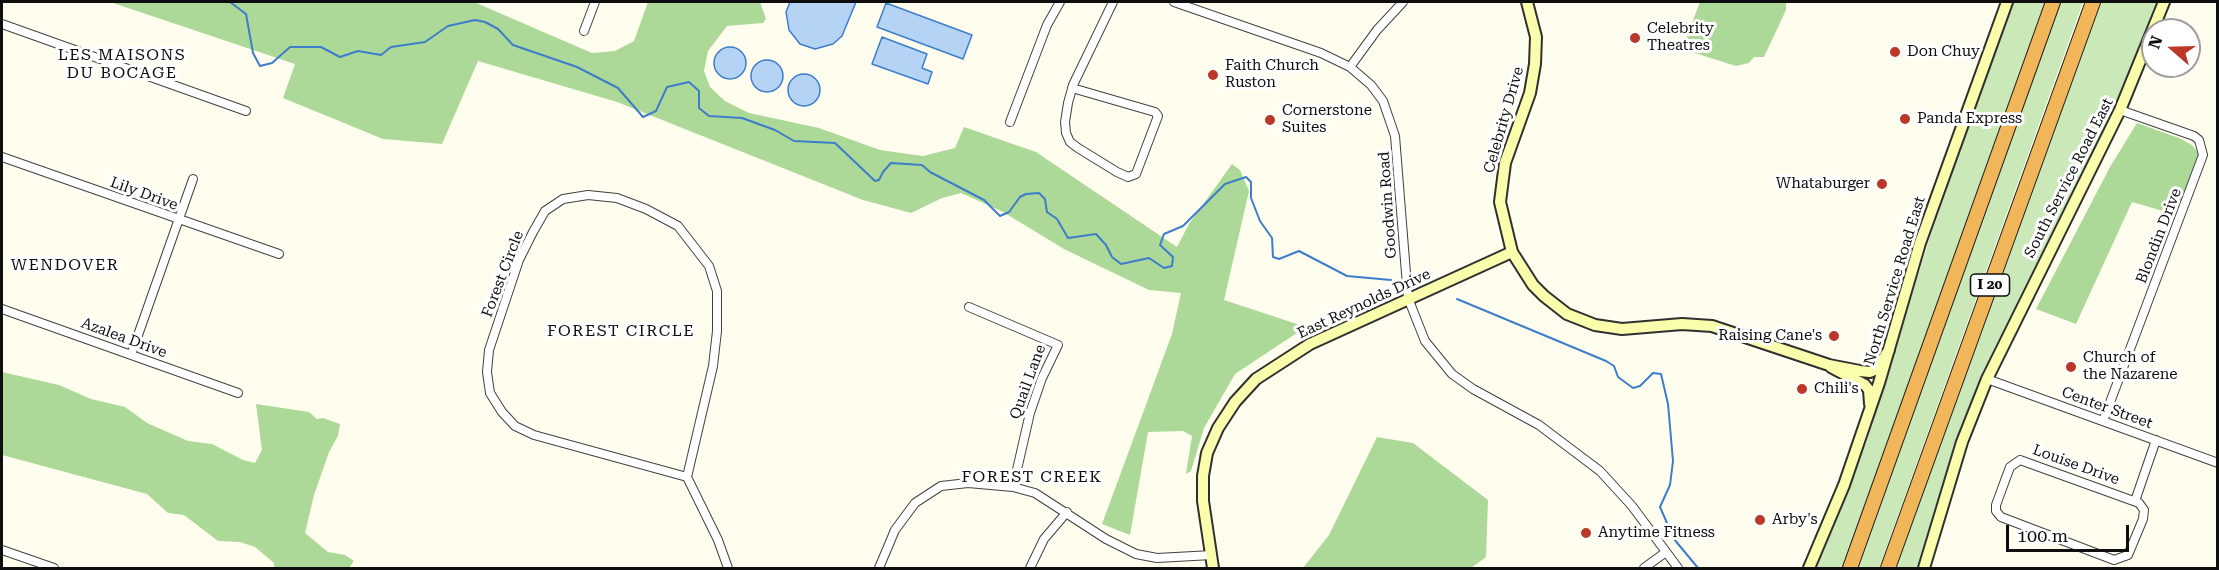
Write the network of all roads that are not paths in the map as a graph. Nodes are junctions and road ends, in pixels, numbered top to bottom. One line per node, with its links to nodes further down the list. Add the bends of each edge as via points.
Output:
1 (596, 2): 12 (street)
2 (1060, 2): 17 (street, via 1047,25)
3 (1113, 2): 14 (street)
4 (1173, 2): 13 (street, Goodwin Road, via 1321,53)
5 (1404, 2): 13 (street)
6 (1527, 2): 21 (street, Celebrity Drive, via 1536,37 1535,64 1501,189 1502,214)
7 (2007, 2): 26 (street, North Service Road East, via 1920,243)
8 (2054, 2): 50 (highway, I 20)
9 (2093, 2): 51 (highway, I 20)
10 (2164, 2): 15 (street, South Service Road East)
11 (2, 24): 16 (street)
12 (584, 31)
13 (1350, 67): 23 (street, Goodwin Road, via 1371,84 1383,101 1395,136)
14 (1072, 88): 14 (street, via 1065,122 1070,142 1117,172 1128,177 1136,174 1158,116)
15 (2120, 110): 29 (street, South Service Road East); 32 (street, Blondin Drive, via 2194,136 2203,155)
16 (246, 111)
17 (1010, 122)
18 (2, 157): 20 (street, Lily Drive)
19 (193, 179): 20 (street)
20 (178, 220): 22 (street, Lily Drive); 27 (street)
21 (1512, 252): 23 (street, East Reynolds Drive); 28 (street, Celebrity Drive, via 1533,285 1556,306 1581,320 1622,329 1712,326)
22 (279, 254)
23 (1408, 298): 40 (street, Goodwin Road, via 1425,341 1452,374 1539,425 1594,466 1632,506); 41 (street, East Reynolds Drive, via 1310,344 1256,379 1234,402 1214,436 1203,476)
24 (969, 307): 36 (street, Quail Lane, via 1058,345 1030,413)
25 (2, 309): 27 (street, Azalea Drive)
26 (1889, 350): 28 (street, via 1877,369 1870,372); 31 (street, North Service Road East)
27 (131, 355): 30 (street, Azalea Drive)
28 (1828, 365): 31 (street, via 1867,387)
29 (1987, 379): 32 (street, Center Street); 52 (street, South Service Road East, via 1962,442)
30 (238, 393)
31 (1869, 412): 49 (street, North Service Road East)
32 (2103, 421): 33 (street, Center Street)
33 (2156, 440): 34 (street, Center Street); 37 (street, Louise Drive)
34 (2217, 463)
35 (687, 477): 35 (street, Forest Circle, via 713,366 717,291 709,266 678,226 646,209 617,198 588,195 563,199 545,211 519,260 489,350 490,393 515,426 534,435); 43 (street)
36 (1013, 487): 38 (street, via 1042,496); 44 (street, via 968,483 941,486 928,493 903,515)
37 (2135, 501): 37 (street, Louise Drive, via 2020,460 2010,467 1996,510 2006,520 2117,560 2130,552 2143,519 2143,507)
38 (1067, 512): 41 (street, via 1136,554 1157,558); 45 (street, via 1044,539)
39 (2, 550): 42 (street)
40 (1666, 552): 47 (street); 48 (street, Goodwin Road)
41 (1212, 555): 46 (street, East Reynolds Drive)
42 (54, 568)
43 (728, 568)
44 (879, 568)
45 (1030, 568)
46 (1213, 568)
47 (1644, 568)
48 (1678, 568)
49 (1809, 568)
50 (1850, 568)
51 (1888, 568)
52 (1923, 568)

